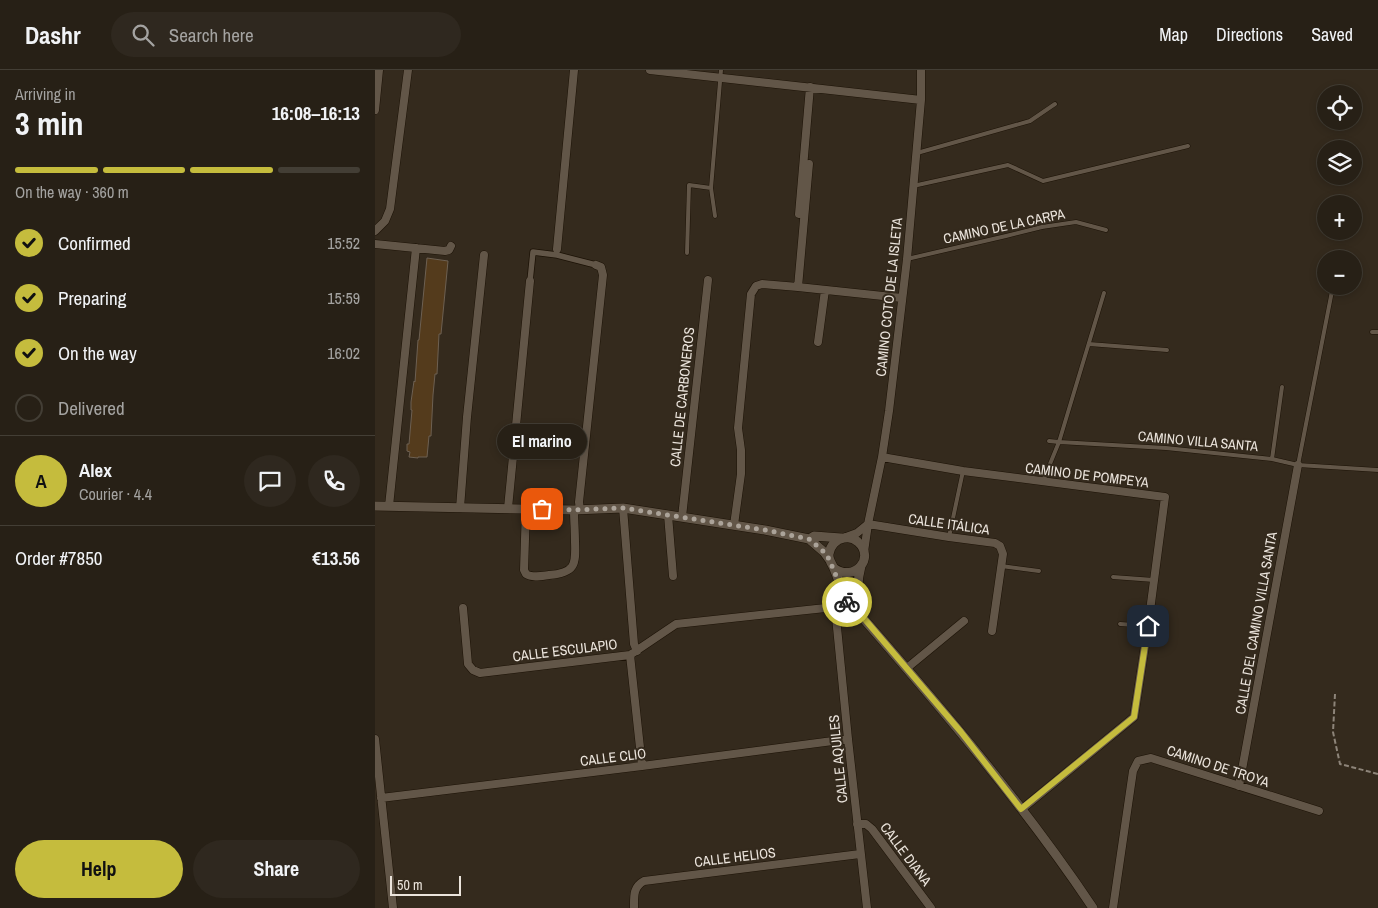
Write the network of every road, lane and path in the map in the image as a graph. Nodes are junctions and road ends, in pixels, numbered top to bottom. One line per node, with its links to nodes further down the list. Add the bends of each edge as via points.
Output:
1 (379, 70): 10 (street)
2 (408, 70): 19 (street, via 390,209 385,221)
3 (574, 70): 23 (street)
4 (650, 70): 6 (street)
5 (921, 70): 8 (street, CAMINO COTO DE LA ISLETA)
6 (721, 74): 7 (street); 15 (lane)
7 (810, 87): 8 (street); 16 (street)
8 (921, 100): 12 (street, CAMINO COTO DE LA ISLETA)
9 (1055, 104): 12 (lane, via 1030,121)
10 (375, 110)
11 (1188, 146): 14 (lane, via 1043,182 1008,165)
12 (916, 153): 14 (street, CAMINO COTO DE LA ISLETA)
13 (809, 164): 30 (street)
14 (913, 186): 26 (street, CAMINO COTO DE LA ISLETA)
15 (711, 188): 17 (lane); 24 (lane, via 689,186)
16 (799, 214)
17 (715, 216)
18 (1106, 230): 26 (lane, CAMINO DE LA CARPA, via 1076,222 1041,227)
19 (375, 231)
20 (375, 244): 22 (street)
21 (451, 246): 22 (street, via 445,251)
22 (416, 248): 50 (street)
23 (557, 252): 27 (street); 29 (street, via 533,252)
24 (687, 253)
25 (484, 255): 51 (street)
26 (907, 259): 34 (street, CAMINO COTO DE LA ISLETA)
27 (596, 265): 55 (street, via 601,267 603,275)
28 (708, 280): 57 (street, CALLE DE CARBONEROS)
29 (530, 281): 52 (street)
30 (798, 287): 31 (street); 59 (street, via 761,284 752,291 738,428 741,474)
31 (825, 290): 34 (street); 37 (street)
32 (1104, 293): 38 (lane)
33 (1331, 295): 45 (lane)
34 (902, 298): 43 (street, CAMINO COTO DE LA ISLETA)
35 (1372, 332): 36 (lane)
36 (1378, 332)
37 (818, 342)
38 (1089, 344): 39 (lane); 42 (lane)
39 (1167, 350)
40 (1282, 387): 44 (lane)
41 (1049, 441): 42 (lane, CAMINO VILLA SANTA)
42 (1059, 442): 44 (lane, CAMINO VILLA SANTA, via 1166,448); 48 (lane)
43 (882, 457): 47 (street, CAMINO DE POMPEYA); 58 (street, CAMINO COTO DE LA ISLETA)
44 (1272, 459): 45 (lane, CAMINO VILLA SANTA)
45 (1298, 465): 46 (lane, CAMINO VILLA SANTA); 89 (street, CALLE DEL CAMINO VILLA SANTA)
46 (1378, 470)
47 (963, 471): 48 (street, CAMINO DE POMPEYA); 60 (lane)
48 (1043, 482): 71 (street, CAMINO DE POMPEYA, via 1165,497)
49 (375, 506): 50 (street)
50 (389, 506): 51 (street)
51 (460, 508): 52 (street)
52 (508, 508): 53 (street)
53 (526, 508): 55 (street); 55 (street, via 524,570 531,577 561,574 573,566)
54 (623, 508): 55 (street); 56 (street); 81 (street)
55 (577, 510)
56 (668, 515): 57 (street); 69 (street)
57 (682, 517): 59 (street)
58 (868, 524): 60 (street, CALLE ITÁLICA); 61 (street); 63 (street, CAMINO COTO DE LA ISLETA)
59 (733, 525): 62 (street)
60 (949, 537): 66 (street, CALLE ITÁLICA, via 998,544 1003,551)
61 (843, 538): 62 (street, via 814,536); 63 (street, via 859,543); 64 (street, via 833,544)
62 (809, 539): 64 (street)
63 (864, 552): 65 (street)
64 (829, 559): 67 (street)
65 (861, 566): 67 (street, via 847,573); 72 (street)
66 (1001, 566): 68 (lane); 80 (street, CALLE ITÁLICA)
67 (834, 568): 73 (street)
68 (1039, 571)
69 (673, 576)
70 (1113, 577): 71 (lane)
71 (1154, 580): 79 (street, CAMINO DE POMPEYA)
72 (858, 588): 73 (street, CALLE ESCULAPIO); 76 (street)
73 (847, 600): 74 (street, CALLE ESCULAPIO); 76 (street, via 857,615)
74 (835, 606): 81 (street, CALLE ESCULAPIO, via 676,624); 86 (street, CALLE AQUILES)
75 (463, 608): 82 (street, CALLE ESCULAPIO, via 468,664 476,672)
76 (862, 616): 83 (street)
77 (964, 621): 83 (street)
78 (1120, 624): 79 (lane)
79 (1148, 626): 92 (street, CAMINO DE POMPEYA, via 1134,717)
80 (992, 631)
81 (637, 651): 82 (street, CALLE ESCULAPIO)
82 (630, 655): 87 (street)
83 (907, 668): 92 (street)
84 (1335, 694): 88 (path, via 1333,732 1340,764)
85 (375, 739): 90 (street)
86 (848, 739): 87 (street, CALLE CLIO); 94 (street, CALLE AQUILES)
87 (642, 766): 91 (street, CALLE CLIO)
88 (1378, 774)
89 (1239, 786): 93 (street, CAMINO DE TROYA); 101 (street, CAMINO DE TROYA, via 1151,758 1138,760 1133,771)
90 (378, 788): 91 (street)
91 (381, 798): 96 (street)
92 (1021, 809): 100 (street)
93 (1319, 811)
94 (857, 824): 95 (street, CALLE AQUILES); 99 (street, CALLE DIANA, via 866,824 872,829)
95 (860, 854): 97 (street, CALLE HELIOS, via 644,881 634,892); 98 (street, CALLE AQUILES)
96 (393, 908)
97 (634, 908)
98 (867, 908)
99 (931, 908)
100 (1093, 908)
101 (1113, 908)

